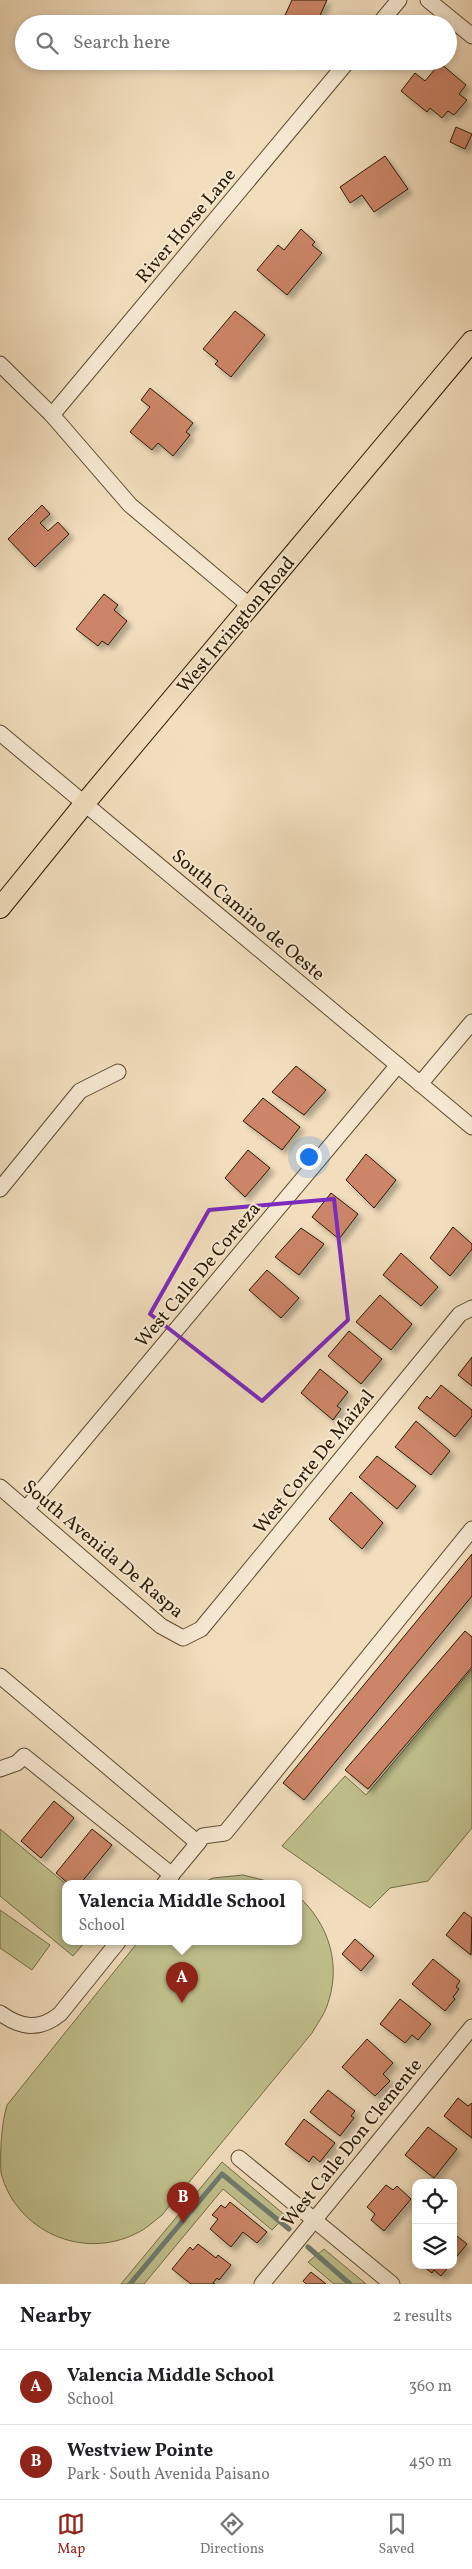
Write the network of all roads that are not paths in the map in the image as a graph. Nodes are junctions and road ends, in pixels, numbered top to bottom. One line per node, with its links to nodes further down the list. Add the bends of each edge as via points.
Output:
1 (399, 0): 3 (street)
2 (428, 0): 4 (street)
3 (386, 15)
4 (446, 15)
5 (457, 24): 6 (street)
6 (472, 36)
7 (340, 70): 10 (street, River Horse Lane)
8 (472, 341): 11 (main road, West Irvington Road)
9 (0, 364): 10 (street)
10 (52, 415): 11 (street, via 130,505)
11 (250, 606): 13 (main road, West Irvington Road)
12 (0, 733): 13 (street, South Camino de Oeste)
13 (85, 803): 14 (main road, West Irvington Road); 16 (street, South Camino de Oeste)
14 (0, 908)
15 (472, 1022): 18 (street)
16 (398, 1065): 18 (street, South Camino de Oeste); 23 (street, West Calle De Corteza)
17 (118, 1072): 20 (street, via 80,1091)
18 (420, 1084): 19 (street, South Camino de Oeste)
19 (472, 1127)
20 (0, 1189)
21 (472, 1308): 25 (street, West Corte De Maizal, via 460,1314 201,1629)
22 (0, 1487): 23 (street, South Avenida De Raspa)
23 (26, 1509): 25 (street, South Avenida De Raspa, via 161,1626)
24 (472, 1529): 28 (street, via 225,1833 203,1836)
25 (183, 1638)
26 (0, 1676): 28 (street)
27 (0, 1769): 29 (street, via 9,1768 24,1756)
28 (198, 1843): 29 (street)
29 (168, 1880)
30 (116, 1945): 31 (street, via 51,2021 30,2027 19,2025)
31 (0, 2013)
32 (472, 2027): 34 (street, West Calle Don Clemente)
33 (239, 2158): 34 (street)
34 (314, 2218): 35 (street, West Calle Don Clemente); 36 (street)
35 (262, 2284)
36 (392, 2284)

